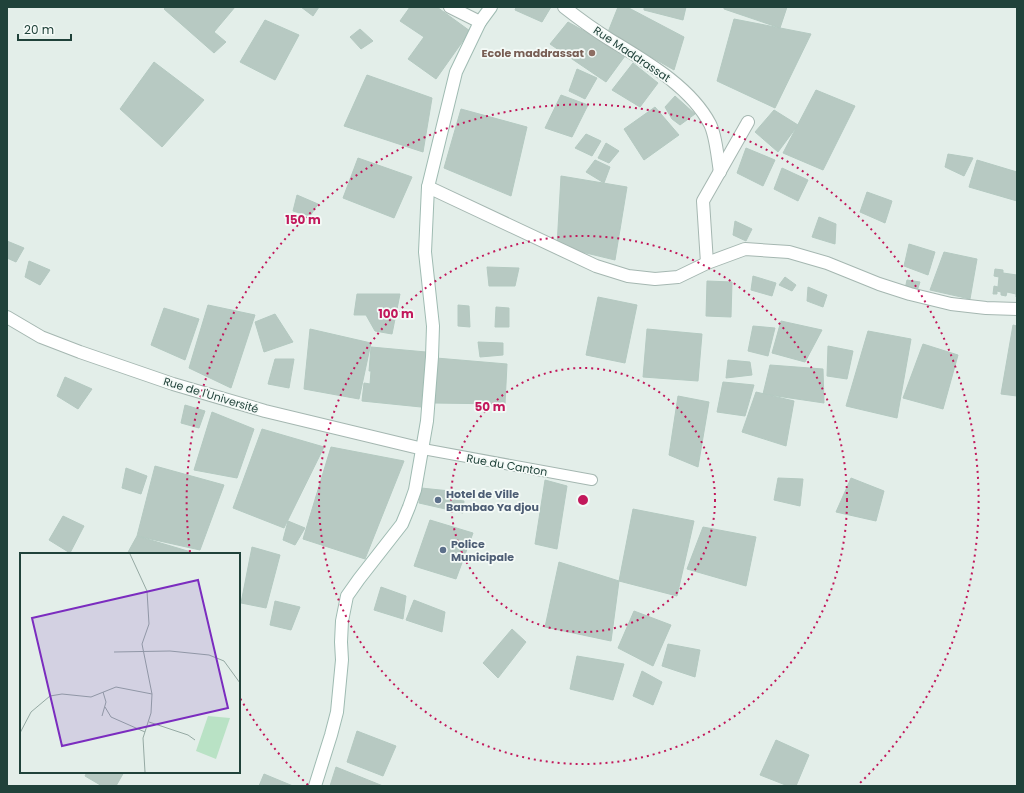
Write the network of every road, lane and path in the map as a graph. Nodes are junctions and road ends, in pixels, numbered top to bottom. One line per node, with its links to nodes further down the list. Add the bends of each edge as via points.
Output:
1 (450, 7): 4 (street)
2 (491, 7): 4 (street)
3 (564, 7): 6 (street, Rue Maddrassat, via 658,70 697,104 711,125)
4 (480, 22): 7 (street, via 456,72)
5 (748, 122): 6 (street)
6 (720, 172): 8 (street, via 703,201)
7 (428, 187): 8 (street, via 596,266 628,276 655,279 678,277); 11 (street, via 425,252 433,326 428,421)
8 (707, 263): 9 (street, via 745,249 789,252 827,263 879,284 950,304)
9 (1017, 309)
10 (7, 318): 11 (street, Rue de l'Université, via 42,337 173,384 265,411)
11 (423, 450): 12 (lane, Rue du Canton); 13 (street, via 415,490 402,524 347,596 342,621 342,660 337,712)
12 (592, 480)
13 (315, 786)

